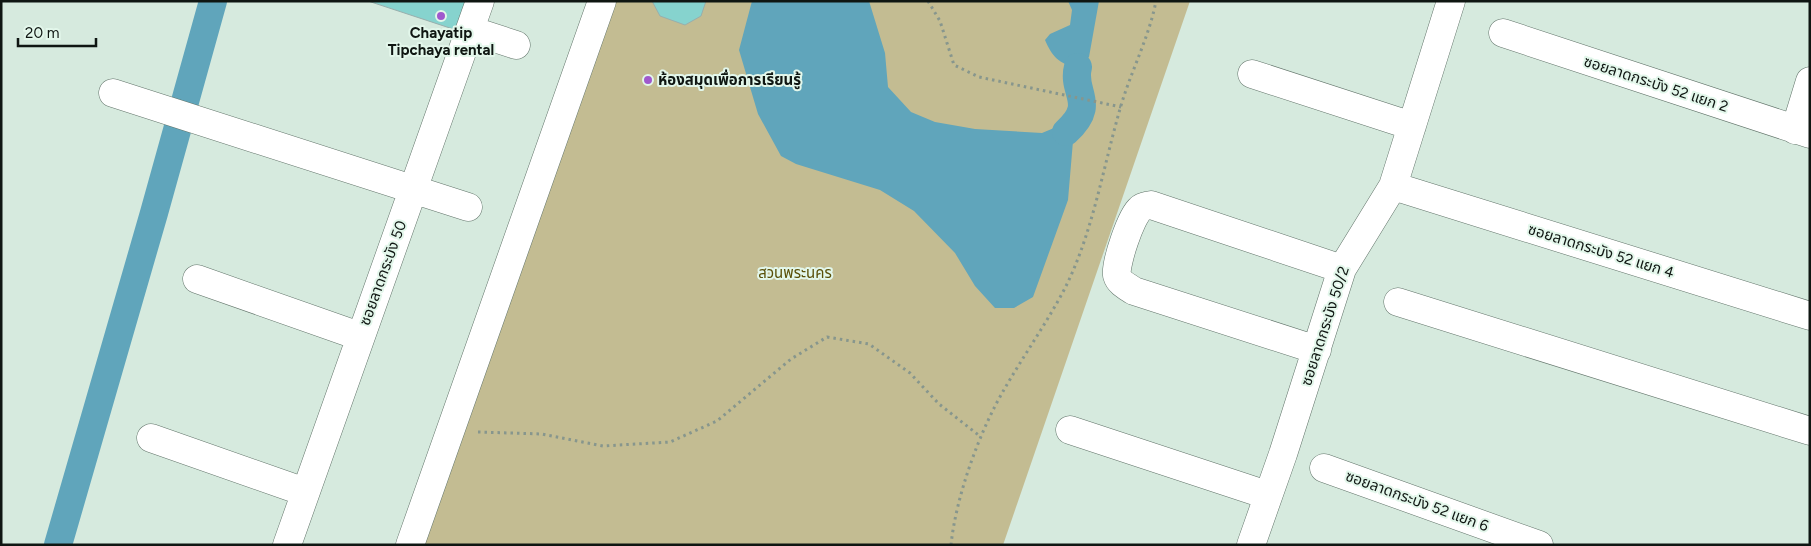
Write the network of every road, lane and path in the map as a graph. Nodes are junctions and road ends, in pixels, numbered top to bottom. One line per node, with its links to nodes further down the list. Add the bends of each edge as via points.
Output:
1 (480, 1): 6 (street, ซอยลาดกระบัง 50)
2 (602, 1): 33 (street)
3 (928, 1): 12 (path, via 940,21 954,65 979,77)
4 (1156, 1): 12 (path)
5 (1451, 1): 13 (street, ซอยลาดกระบัง 50/2)
6 (470, 30): 8 (street); 16 (street, ซอยลาดกระบัง 50)
7 (1503, 33): 14 (street, ซอยลาดกระบัง 52 แยก 2)
8 (516, 45)
9 (1252, 74): 13 (street)
10 (1810, 81): 14 (street)
11 (113, 93): 16 (street)
12 (1121, 107): 27 (path, via 1082,244 1065,288 1004,388)
13 (1412, 126): 15 (street, ซอยลาดกระบัง 50/2)
14 (1802, 132)
15 (1393, 186): 18 (street, ซอยลาดกระบัง 50/2); 21 (street, ซอยลาดกระบัง 52 แยก 4)
16 (413, 188): 17 (street); 22 (street, ซอยลาดกระบัง 50)
17 (468, 207)
18 (1342, 269): 23 (street, ซอยลาดกระบัง 50/2); 23 (street, via 1151,205 1141,207 1135,214 1117,264 1117,277 1134,291)
19 (198, 279): 22 (street)
20 (1398, 302): 25 (street)
21 (1810, 316)
22 (359, 336): 30 (street, ซอยลาดกระบัง 50)
23 (1317, 350): 31 (street, ซอยลาดกระบัง 50/2)
24 (1070, 430): 31 (street)
25 (1810, 431)
26 (477, 432): 27 (path, via 542,434 604,446 670,442 717,421 792,359 827,337 869,344 910,373 938,404)
27 (981, 437): 34 (path, via 954,521)
28 (151, 438): 30 (street)
29 (1324, 468): 36 (street, ซอยลาดกระบัง 52 แยก 6)
30 (305, 492): 32 (street, ซอยลาดกระบัง 50)
31 (1268, 495): 35 (street, ซอยลาดกระบัง 50/2)
32 (286, 545)
33 (410, 545)
34 (951, 545)
35 (1251, 545)
36 (1539, 545)

